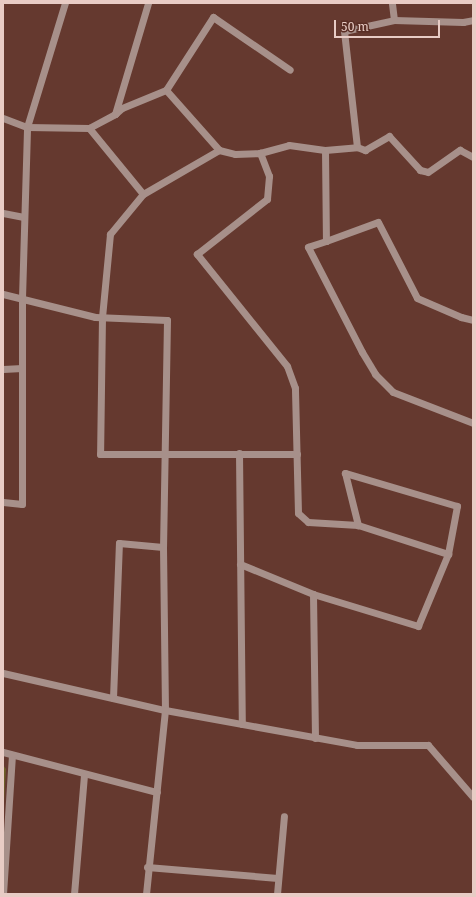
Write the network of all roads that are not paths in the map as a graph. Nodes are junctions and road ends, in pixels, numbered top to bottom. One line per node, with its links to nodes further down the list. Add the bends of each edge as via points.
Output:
1 (65, 3): 10 (street)
2 (148, 3): 8 (street)
3 (392, 3): 4 (street)
4 (394, 20): 5 (street); 12 (street, via 344,31)
5 (473, 20)
6 (290, 70): 7 (street, via 213,17)
7 (166, 90): 8 (street, via 122,108); 13 (street)
8 (115, 114): 11 (street)
9 (3, 118): 10 (street)
10 (26, 127): 11 (street); 19 (street)
11 (89, 128): 17 (street)
12 (357, 147): 14 (street); 16 (street, via 365,150 389,136 420,170 428,172 460,150)
13 (219, 150): 15 (street, via 235,154); 17 (street)
14 (325, 150): 15 (street, via 289,145); 20 (street)
15 (260, 153): 30 (street, via 268,176 267,199 197,254 287,366 295,388)
16 (473, 157)
17 (142, 194): 23 (street, via 110,234)
18 (3, 213): 19 (street)
19 (24, 218): 22 (street)
20 (326, 241): 24 (street, via 378,222 417,298); 27 (street, via 308,247 375,374 393,392)
21 (3, 294): 22 (street)
22 (22, 298): 23 (street); 26 (street)
23 (102, 317): 29 (street, via 168,320); 29 (street, via 100,454)
24 (473, 320)
25 (3, 368): 26 (street)
26 (22, 368): 31 (street, via 22,504)
27 (473, 423)
28 (239, 453): 29 (street); 30 (street); 35 (street)
29 (165, 454): 33 (street)
30 (297, 454): 32 (street, via 298,513 308,522)
31 (3, 502)
32 (358, 525): 34 (street); 34 (street, via 345,473 457,506)
33 (163, 547): 38 (street, via 119,543); 39 (street)
34 (448, 554): 36 (street, via 418,626)
35 (240, 564): 36 (street); 40 (street)
36 (314, 594): 41 (street)
37 (3, 673): 38 (street)
38 (113, 698): 39 (street)
39 (165, 710): 40 (street); 45 (street)
40 (242, 724): 41 (street)
41 (315, 738): 46 (street, via 357,745 428,745)
42 (3, 752): 43 (street)
43 (12, 755): 44 (street); 50 (street)
44 (84, 774): 45 (street); 51 (street)
45 (157, 792): 48 (street)
46 (473, 797)
47 (284, 816): 49 (street)
48 (147, 867): 49 (street); 52 (street)
49 (278, 878): 53 (street)
50 (3, 894)
51 (74, 894)
52 (146, 894)
53 (277, 894)

